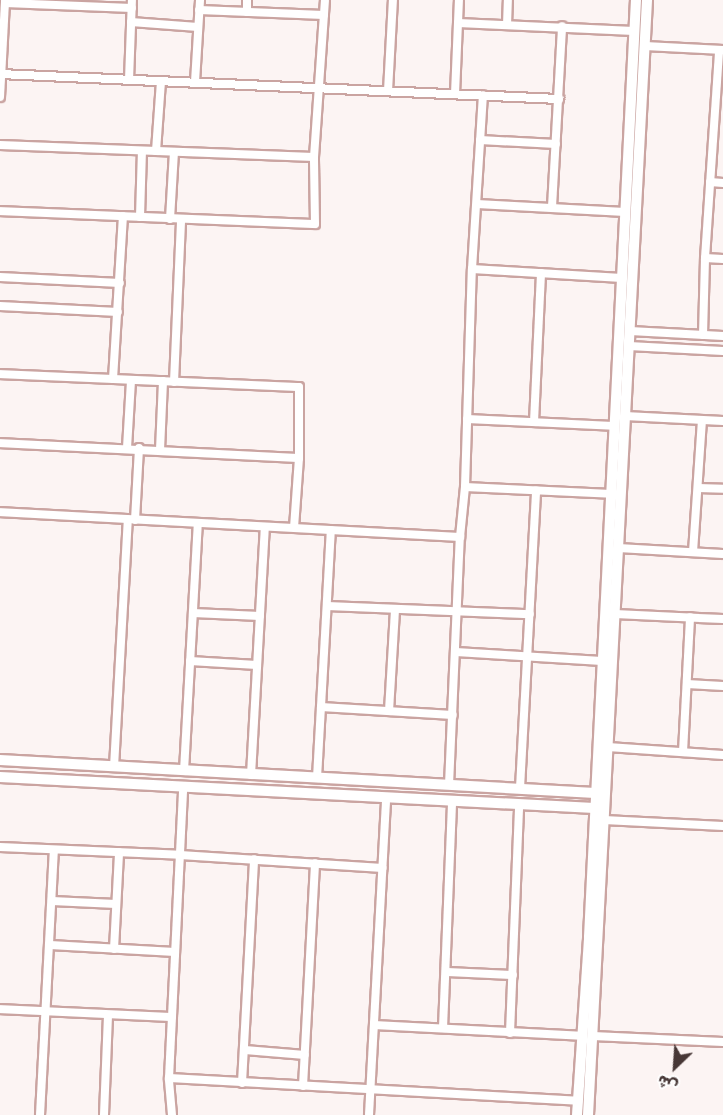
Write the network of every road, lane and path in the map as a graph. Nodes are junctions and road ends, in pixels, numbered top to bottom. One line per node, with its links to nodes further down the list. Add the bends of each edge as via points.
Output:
1 (200, 0): 12 (street)
2 (247, 0): 13 (street)
3 (325, 0): 14 (street)
4 (393, 0): 28 (street)
5 (459, 0): 16 (street)
6 (508, 0): 17 (street)
7 (636, 0): 20 (street)
8 (647, 0): 21 (street)
9 (5, 1): 10 (street); 23 (street)
10 (93, 3): 11 (street)
11 (132, 4): 15 (street)
12 (199, 10): 13 (street); 18 (street)
13 (247, 12): 14 (street)
14 (324, 15): 27 (street)
15 (131, 22): 18 (street); 24 (street)
16 (458, 23): 17 (street); 29 (street)
17 (507, 25): 19 (street)
18 (198, 27): 26 (street)
19 (562, 27): 20 (street); 32 (street)
20 (634, 31): 40 (street)
21 (645, 46): 22 (street); 40 (street)
22 (721, 50): 42 (street)
23 (1, 74): 24 (street); 31 (street)
24 (129, 80): 25 (street)
25 (161, 82): 26 (street); 37 (street)
26 (195, 82): 27 (street)
27 (320, 88): 28 (street); 39 (street)
28 (388, 91): 29 (street)
29 (455, 94): 30 (street)
30 (483, 95): 32 (street); 33 (street)
31 (0, 97)
32 (559, 99): 34 (street)
33 (480, 140): 34 (street); 44 (street)
34 (556, 144): 45 (street)
35 (0, 145): 36 (street)
36 (142, 151): 37 (street); 49 (street)
37 (156, 151): 38 (street)
38 (174, 152): 39 (street); 50 (street)
39 (314, 157): 51 (street, via 315,224)
40 (633, 167): 41 (street)
41 (632, 182): 47 (street); 61 (street)
42 (710, 182): 43 (street); 52 (street)
43 (723, 183)
44 (477, 204): 45 (street); 54 (street)
45 (552, 207): 47 (street)
46 (0, 211): 48 (street)
47 (625, 212): 57 (street)
48 (123, 216): 49 (street); 58 (street)
49 (140, 217): 50 (street)
50 (170, 219): 51 (street)
51 (181, 219): 70 (street)
52 (705, 258): 53 (street); 62 (street)
53 (723, 259)
54 (472, 269): 55 (street); 72 (street)
55 (541, 273): 57 (street); 74 (street)
56 (0, 278): 58 (street)
57 (622, 278): 76 (street)
58 (120, 284): 60 (street)
59 (0, 306): 60 (street)
60 (118, 312): 67 (street)
61 (630, 331): 62 (street); 64 (street)
62 (703, 335): 63 (street)
63 (723, 336)
64 (629, 345): 65 (street); 71 (street)
65 (723, 351)
66 (0, 374): 67 (street)
67 (113, 379): 68 (street)
68 (131, 380): 69 (street); 78 (street)
69 (163, 381): 70 (street); 80 (street)
70 (174, 382): 81 (street, via 299,387)
71 (625, 416): 73 (street); 94 (street)
72 (467, 418): 74 (street); 82 (street)
73 (702, 420): 75 (street); 83 (street)
74 (534, 422): 76 (street)
75 (723, 422)
76 (613, 426): 86 (street)
77 (0, 443): 78 (street)
78 (127, 448): 79 (street)
79 (139, 448): 80 (street); 88 (street)
80 (160, 450): 81 (street)
81 (298, 458): 91 (street)
82 (465, 487): 85 (street); 93 (street)
83 (698, 488): 84 (street); 95 (street)
84 (723, 489)
85 (536, 490): 86 (street); 103 (street)
86 (611, 494): 97 (street)
87 (0, 512): 88 (street)
88 (131, 519): 89 (street); 122 (street)
89 (198, 523): 90 (street); 102 (street)
90 (265, 527): 91 (street); 105 (street)
91 (294, 527): 92 (street)
92 (331, 530): 93 (street); 99 (street)
93 (460, 537): 101 (street)
94 (618, 548): 95 (street); 97 (street)
95 (693, 552): 96 (street)
96 (723, 554)
97 (612, 561): 98 (street)
98 (611, 578): 104 (street); 111 (street)
99 (327, 606): 100 (street); 115 (street)
100 (395, 609): 101 (street); 116 (street)
101 (458, 612): 103 (street); 108 (street)
102 (193, 613): 105 (street); 110 (street)
103 (530, 614): 109 (street)
104 (615, 614): 106 (street); 118 (street)
105 (260, 616): 112 (street)
106 (690, 617): 107 (street); 113 (street)
107 (723, 619)
108 (456, 652): 109 (street); 117 (street)
109 (528, 657): 111 (street); 133 (street)
110 (190, 661): 112 (street); 125 (street)
111 (602, 662): 135 (street)
112 (257, 664): 126 (street)
113 (687, 684): 114 (street); 119 (street)
114 (723, 686)
115 (321, 707): 116 (street); 128 (street)
116 (389, 711): 117 (street)
117 (453, 715): 130 (street)
118 (608, 747): 119 (street); 141 (street)
119 (683, 752): 120 (street)
120 (723, 754)
121 (0, 760): 122 (street)
122 (114, 766): 123 (street)
123 (143, 768): 124 (street); 129 (street, via 148,777)
124 (168, 770): 125 (street); 131 (street, via 163,779)
125 (184, 771): 126 (street)
126 (251, 774): 128 (street)
127 (0, 777): 129 (street)
128 (317, 778): 130 (street)
129 (146, 785): 131 (street)
130 (449, 785): 133 (street)
131 (166, 786): 132 (street)
132 (183, 787): 136 (street); 146 (street)
133 (520, 789): 134 (street)
134 (570, 791): 135 (street); 139 (street, via 573,799)
135 (595, 793): 140 (street)
136 (386, 797): 137 (street); 149 (street)
137 (452, 801): 138 (street); 157 (street)
138 (519, 804): 139 (street); 158 (street)
139 (568, 807): 140 (street)
140 (594, 808): 152 (street)
141 (604, 819): 142 (street); 152 (street)
142 (723, 826)
143 (0, 847): 144 (street)
144 (54, 851): 145 (street); 150 (street)
145 (119, 852): 146 (street); 151 (street)
146 (180, 855): 147 (street); 156 (street)
147 (254, 860): 148 (street); 169 (street)
148 (315, 863): 149 (street); 170 (street)
149 (382, 868): 163 (street)
150 (52, 901): 151 (street); 153 (street)
151 (116, 904): 155 (street)
152 (594, 922): 154 (street)
153 (50, 945): 155 (street); 160 (street)
154 (593, 946): 166 (street); 167 (street)
155 (114, 949): 156 (street)
156 (175, 952): 162 (street)
157 (446, 972): 158 (street); 164 (street)
158 (513, 975): 165 (street)
159 (0, 1009): 160 (street)
160 (46, 1012): 161 (street); 176 (street)
161 (108, 1016): 162 (street); 177 (street)
162 (172, 1017): 171 (street)
163 (374, 1025): 164 (street); 174 (street)
164 (443, 1028): 165 (street)
165 (510, 1033): 166 (street)
166 (581, 1036): 175 (street)
167 (593, 1036): 168 (street); 181 (street)
168 (723, 1042)
169 (245, 1050): 170 (street); 172 (street)
170 (305, 1055): 173 (street)
171 (169, 1078): 172 (street); 178 (street)
172 (242, 1083): 173 (street)
173 (303, 1086): 174 (street)
174 (371, 1089): 175 (street); 179 (street)
175 (578, 1101): 180 (street)
176 (40, 1115)
177 (104, 1115)
178 (172, 1115)
179 (369, 1115)
180 (577, 1115)
181 (588, 1115)

